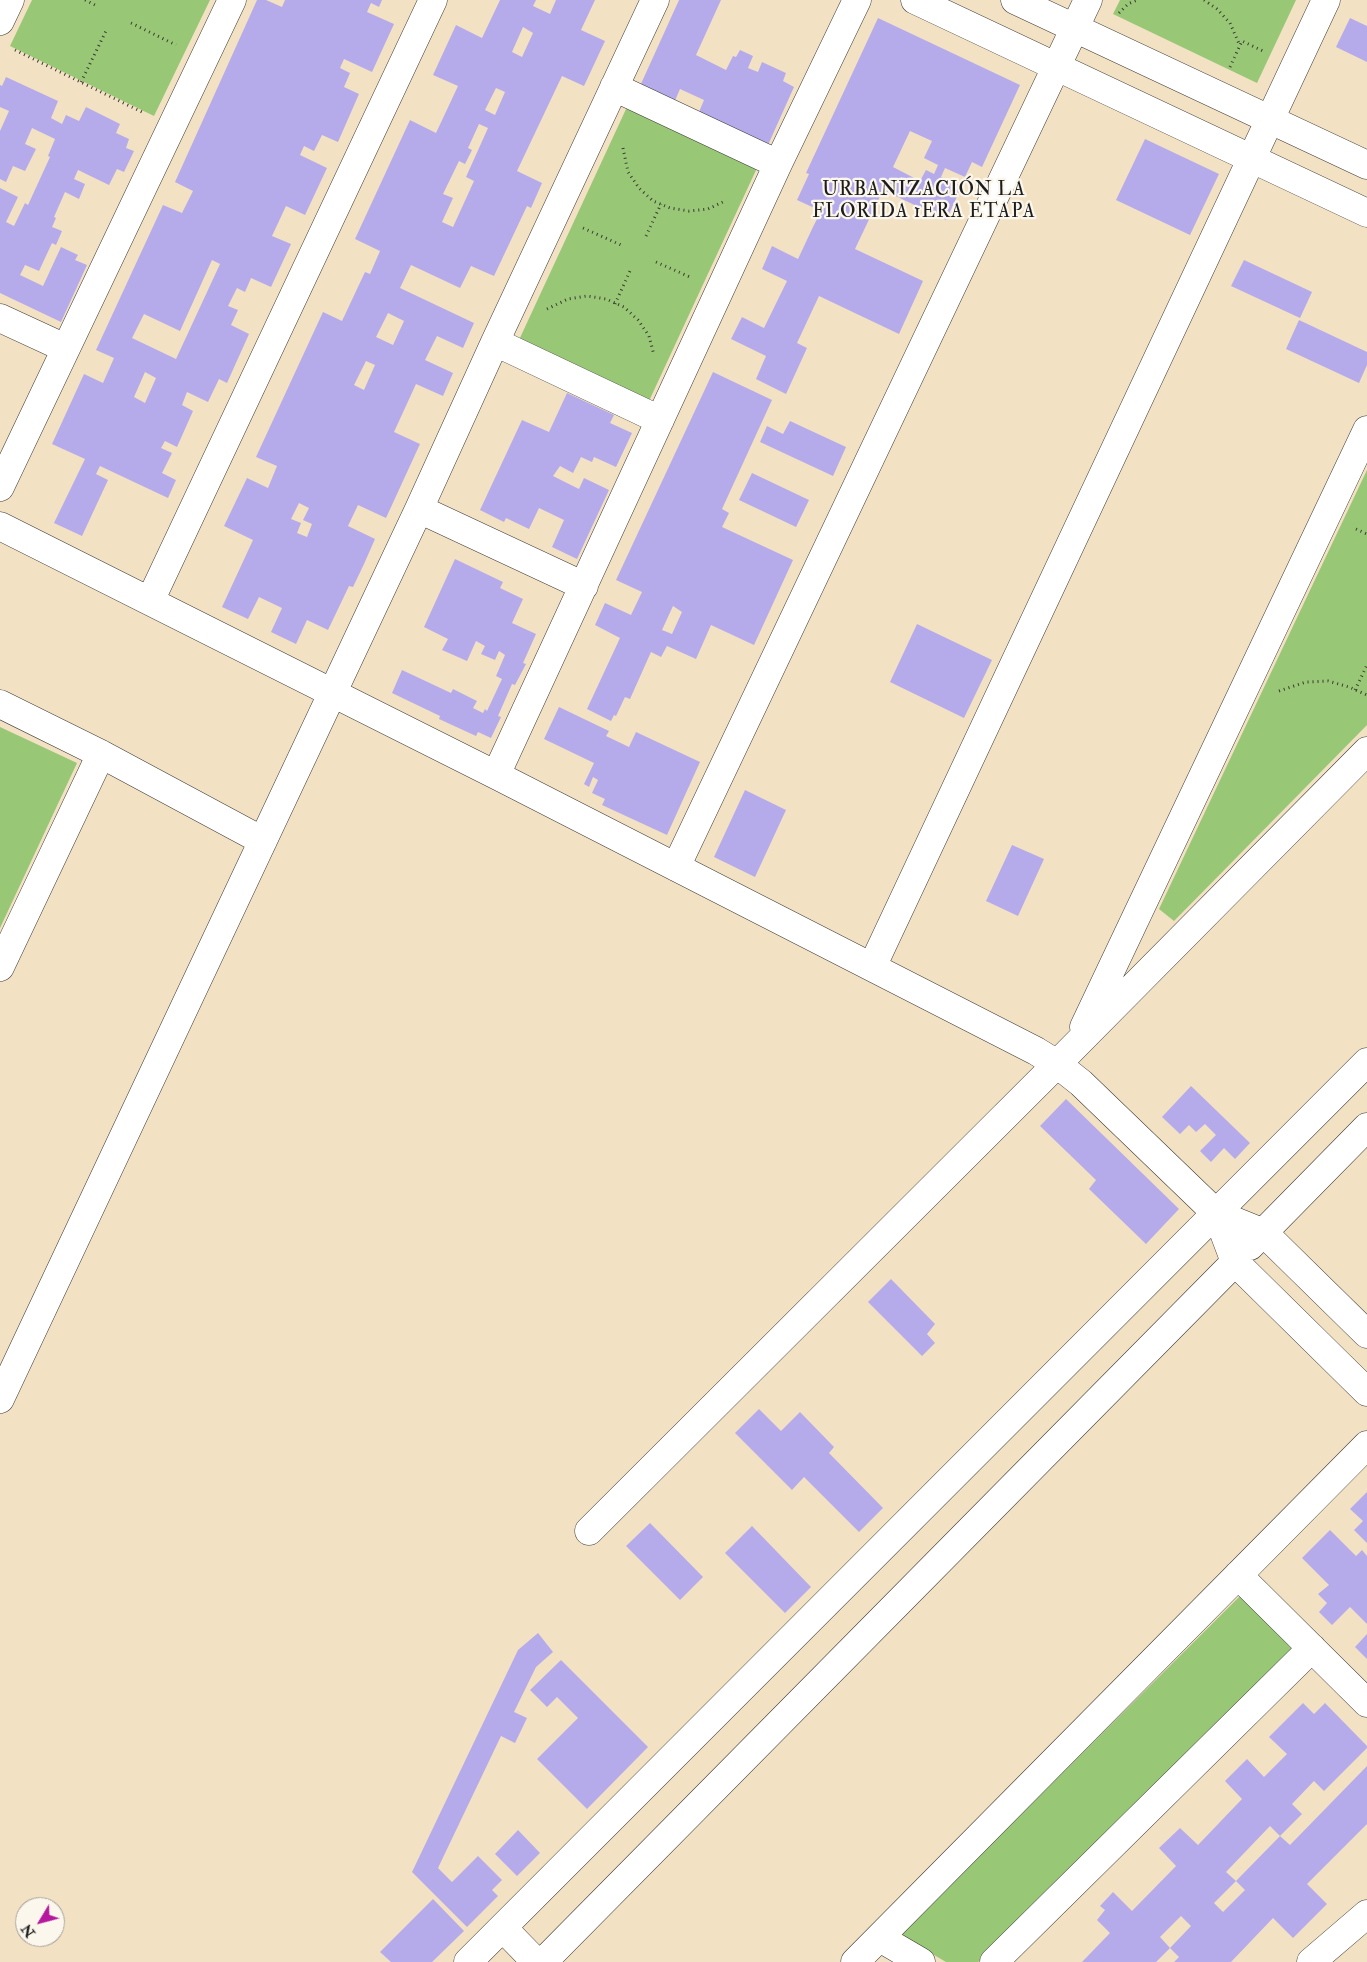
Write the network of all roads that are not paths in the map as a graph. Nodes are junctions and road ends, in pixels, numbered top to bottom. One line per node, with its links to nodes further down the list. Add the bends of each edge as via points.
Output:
1 (10, 0): 10 (street)
2 (232, 0): 21 (street)
3 (433, 0): 28 (street)
4 (655, 0): 13 (street)
5 (857, 0): 16 (street)
6 (915, 0): 12 (street)
7 (1015, 0): 11 (street)
8 (1088, 0): 11 (street)
9 (1326, 0): 14 (street)
10 (0, 21)
11 (1075, 28): 12 (street); 14 (street)
12 (1056, 67): 15 (street); 35 (street)
13 (614, 87): 16 (street); 20 (street)
14 (1270, 120): 15 (street); 17 (street)
15 (1251, 159): 18 (street); 37 (street)
16 (778, 164): 22 (street)
17 (1367, 165)
18 (1367, 214)
19 (0, 318): 21 (street)
20 (495, 342): 22 (street); 25 (street)
21 (65, 348): 24 (street)
22 (660, 420): 27 (street)
23 (1367, 430): 38 (street)
24 (0, 487)
25 (419, 509): 27 (street); 29 (street)
26 (0, 526): 28 (street)
27 (584, 586): 33 (street)
28 (150, 601): 29 (street)
29 (332, 693): 33 (street); 34 (street)
30 (0, 704): 32 (street)
31 (1367, 751): 38 (street)
32 (101, 754): 34 (street); 36 (street)
33 (496, 775): 35 (street)
34 (263, 841): 47 (street)
35 (676, 867): 37 (street)
36 (0, 967)
37 (872, 967): 40 (street)
38 (1076, 1045): 40 (street)
39 (1367, 1062): 42 (street)
40 (1057, 1064): 42 (street, via 1082,1083); 49 (street)
41 (1367, 1127): 43 (street)
42 (1217, 1214): 43 (street); 44 (street); 54 (street)
43 (1264, 1233): 44 (street); 45 (street)
44 (1235, 1262): 46 (street); 58 (street)
45 (1367, 1334)
46 (1367, 1392)
47 (0, 1399)
48 (1367, 1445): 50 (street)
49 (589, 1531)
50 (1238, 1575): 51 (street); 55 (street)
51 (1312, 1648): 52 (street); 61 (street)
52 (1367, 1702)
53 (1367, 1914): 62 (street)
54 (503, 1928): 56 (street); 57 (street)
55 (880, 1938): 59 (street); 60 (street)
56 (468, 1962)
57 (536, 1962)
58 (543, 1962)
59 (855, 1962)
60 (921, 1962)
61 (994, 1962)
62 (1311, 1962)

